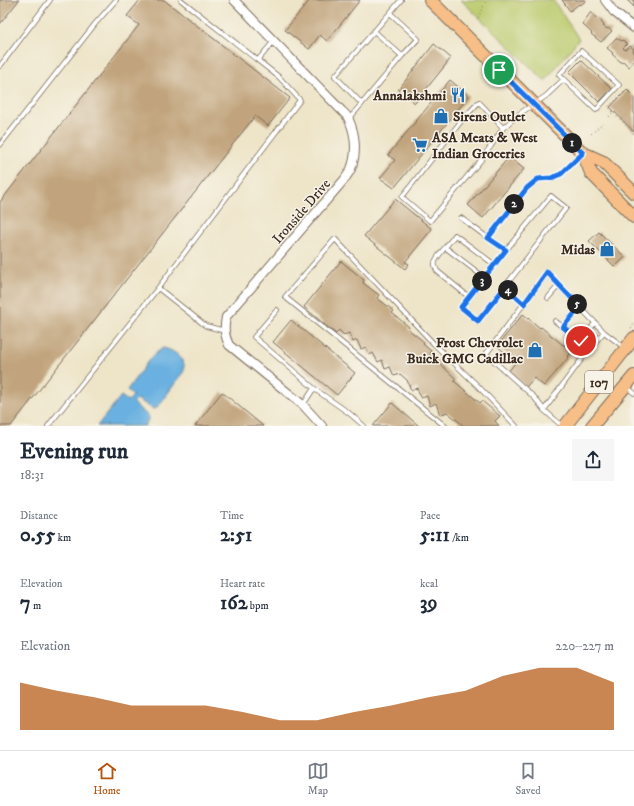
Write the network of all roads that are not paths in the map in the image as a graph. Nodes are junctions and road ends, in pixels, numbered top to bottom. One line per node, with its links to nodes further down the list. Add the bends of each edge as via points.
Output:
1 (50, 0): 14 (lane)
2 (116, 0): 20 (lane)
3 (181, 0): 13 (lane)
4 (234, 0): 11 (street, Ironside Drive)
5 (400, 0): 8 (lane)
6 (430, 0): 17 (main road)
7 (605, 0): 9 (street, via 614,12)
8 (390, 13): 10 (lane); 12 (lane, via 418,39)
9 (634, 28)
10 (374, 31): 12 (lane); 16 (lane, via 335,76)
11 (274, 41): 13 (lane); 18 (street, Ironside Drive)
12 (402, 56): 16 (lane)
13 (258, 60): 32 (lane, via 279,77 300,100)
14 (0, 66)
15 (564, 79): 15 (lane, via 559,75 581,51 619,85 596,110); 17 (lane)
16 (362, 104): 18 (lane)
17 (533, 104): 19 (lane); 21 (main road)
18 (349, 119): 41 (street, Ironside Drive, via 355,146 350,170 226,317)
19 (503, 128): 19 (lane, via 479,102 402,197 430,221)
20 (0, 145)
21 (583, 153): 22 (main road, via 603,162); 23 (main road, via 591,173); 25 (lane, via 561,174 538,179 527,188)
22 (634, 193)
23 (634, 217)
24 (461, 218): 25 (lane)
25 (488, 238): 27 (lane)
26 (446, 248): 28 (lane, via 455,235); 29 (lane); 33 (lane, via 439,255 435,267)
27 (506, 250): 28 (lane); 31 (lane, via 551,196 566,208)
28 (495, 265): 29 (lane)
29 (485, 278): 33 (lane)
30 (559, 285): 34 (lane); 35 (lane, via 547,272); 36 (lane)
31 (505, 287): 33 (lane, via 478,321 461,307); 35 (lane)
32 (158, 288): 41 (lane, via 206,326); 52 (lane)
33 (469, 297)
34 (548, 298)
35 (524, 304): 51 (lane, via 486,354 534,397)
36 (580, 307): 39 (lane); 40 (lane)
37 (277, 310): 48 (lane, via 254,337)
38 (555, 321): 40 (lane)
39 (595, 323): 42 (lane); 44 (lane)
40 (563, 327): 44 (lane)
41 (225, 331): 50 (street, via 229,345)
42 (604, 332): 45 (lane); 46 (lane)
43 (634, 338): 46 (main road, 107)
44 (581, 341): 45 (lane)
45 (590, 348): 51 (lane)
46 (626, 348): 58 (main road, 107)
47 (634, 376): 49 (main road, 107)
48 (314, 388): 50 (lane); 54 (lane)
49 (630, 389): 59 (main road, 107)
50 (304, 405): 53 (street)
51 (544, 410): 57 (lane)
52 (48, 426)
53 (322, 426)
54 (364, 426)
55 (445, 426): 56 (lane, via 285,297 335,239)
56 (516, 426)
57 (562, 426)
58 (565, 426)
59 (592, 426)

